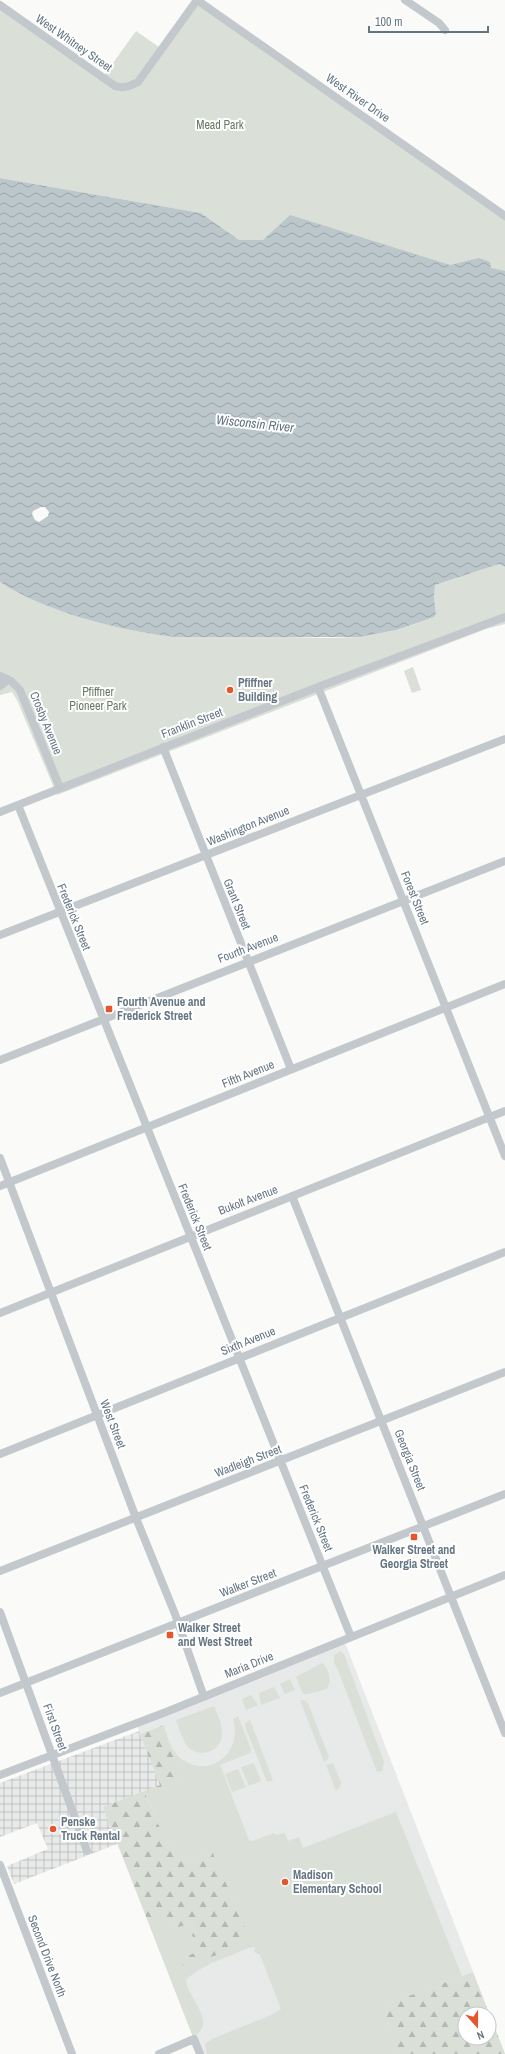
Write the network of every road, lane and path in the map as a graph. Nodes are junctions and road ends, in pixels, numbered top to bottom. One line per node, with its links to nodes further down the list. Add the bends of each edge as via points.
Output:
1 (197, 0): 3 (street, West Whitney Street, via 138,82 127,87 115,86); 5 (street, West River Drive)
2 (405, 0): 4 (street)
3 (0, 5)
4 (445, 30)
5 (505, 216)
6 (505, 617): 9 (street, Franklin Street)
7 (4, 678): 8 (street); 12 (street, Crosby Avenue, via 15,684 23,696)
8 (0, 686)
9 (318, 687): 11 (street, Franklin Street); 13 (street, Forest Street)
10 (505, 739): 13 (street, Washington Avenue)
11 (163, 747): 12 (street, Franklin Street); 16 (street, Grant Street)
12 (60, 788): 14 (street, Franklin Street)
13 (360, 794): 16 (street, Washington Avenue); 18 (street, Forest Street)
14 (18, 805): 15 (street, Franklin Street); 19 (street, Frederick Street)
15 (0, 812)
16 (205, 855): 19 (street, Washington Avenue); 21 (street, Grant Street)
17 (505, 861): 18 (street, Fourth Avenue)
18 (404, 901): 21 (street, Fourth Avenue); 23 (street, Forest Street)
19 (59, 912): 20 (street, Washington Avenue); 24 (street, Frederick Street)
20 (0, 935)
21 (247, 961): 24 (street, Fourth Avenue); 26 (street, Grant Street)
22 (505, 984): 23 (street, Fifth Avenue)
23 (446, 1007): 26 (street, Fifth Avenue); 28 (street, Forest Street)
24 (102, 1018): 25 (street, Fourth Avenue); 29 (street, Frederick Street)
25 (0, 1060)
26 (291, 1069): 29 (street, Fifth Avenue)
27 (505, 1111): 28 (street, Bukolt Avenue)
28 (490, 1117): 30 (street, Forest Street); 34 (street, Bukolt Avenue)
29 (146, 1128): 32 (street, Fifth Avenue); 35 (street, Frederick Street)
30 (505, 1156)
31 (0, 1158): 32 (street, West Street)
32 (9, 1182): 33 (street, Fifth Avenue); 37 (street, West Street)
33 (0, 1186)
34 (292, 1196): 35 (street, Bukolt Avenue); 39 (street, Georgia Street)
35 (189, 1236): 37 (street, Bukolt Avenue); 40 (street, Frederick Street)
36 (505, 1252): 39 (street, Sixth Avenue)
37 (51, 1293): 38 (street, Bukolt Avenue); 42 (street, West Street)
38 (0, 1313)
39 (341, 1317): 40 (street, Sixth Avenue); 43 (street, Georgia Street)
40 (239, 1358): 42 (street, Sixth Avenue); 45 (street, Frederick Street)
41 (505, 1372): 43 (street, Wadleigh Street)
42 (97, 1416): 44 (street, Sixth Avenue); 47 (street, West Street)
43 (382, 1421): 45 (street, Wadleigh Street); 48 (street, Georgia Street)
44 (0, 1454)
45 (280, 1462): 47 (street, Wadleigh Street); 49 (street, Frederick Street)
46 (505, 1494): 48 (street, Walker Street)
47 (136, 1518): 50 (street, Wadleigh Street); 54 (street, West Street)
48 (424, 1527): 49 (street, Walker Street); 52 (street, Georgia Street)
49 (323, 1567): 54 (street, Walker Street); 55 (street, Frederick Street)
50 (0, 1571)
51 (505, 1575): 52 (street, Maria Drive)
52 (451, 1597): 55 (street, Maria Drive); 59 (street, Georgia Street)
53 (0, 1612): 56 (street, First Street)
54 (178, 1623): 56 (street, Walker Street); 58 (street, West Street)
55 (351, 1637): 58 (street, Maria Drive)
56 (26, 1684): 57 (street, Walker Street); 60 (street, First Street)
57 (0, 1694)
58 (204, 1697): 60 (street, Maria Drive)
59 (505, 1732)
60 (53, 1754): 61 (street, Maria Drive); 62 (street, First Street)
61 (0, 1775)
62 (87, 1851)
63 (0, 1865): 64 (street, Second Drive North)
64 (72, 2054)
65 (159, 2054): 66 (street, via 194,2039)
66 (200, 2054)

